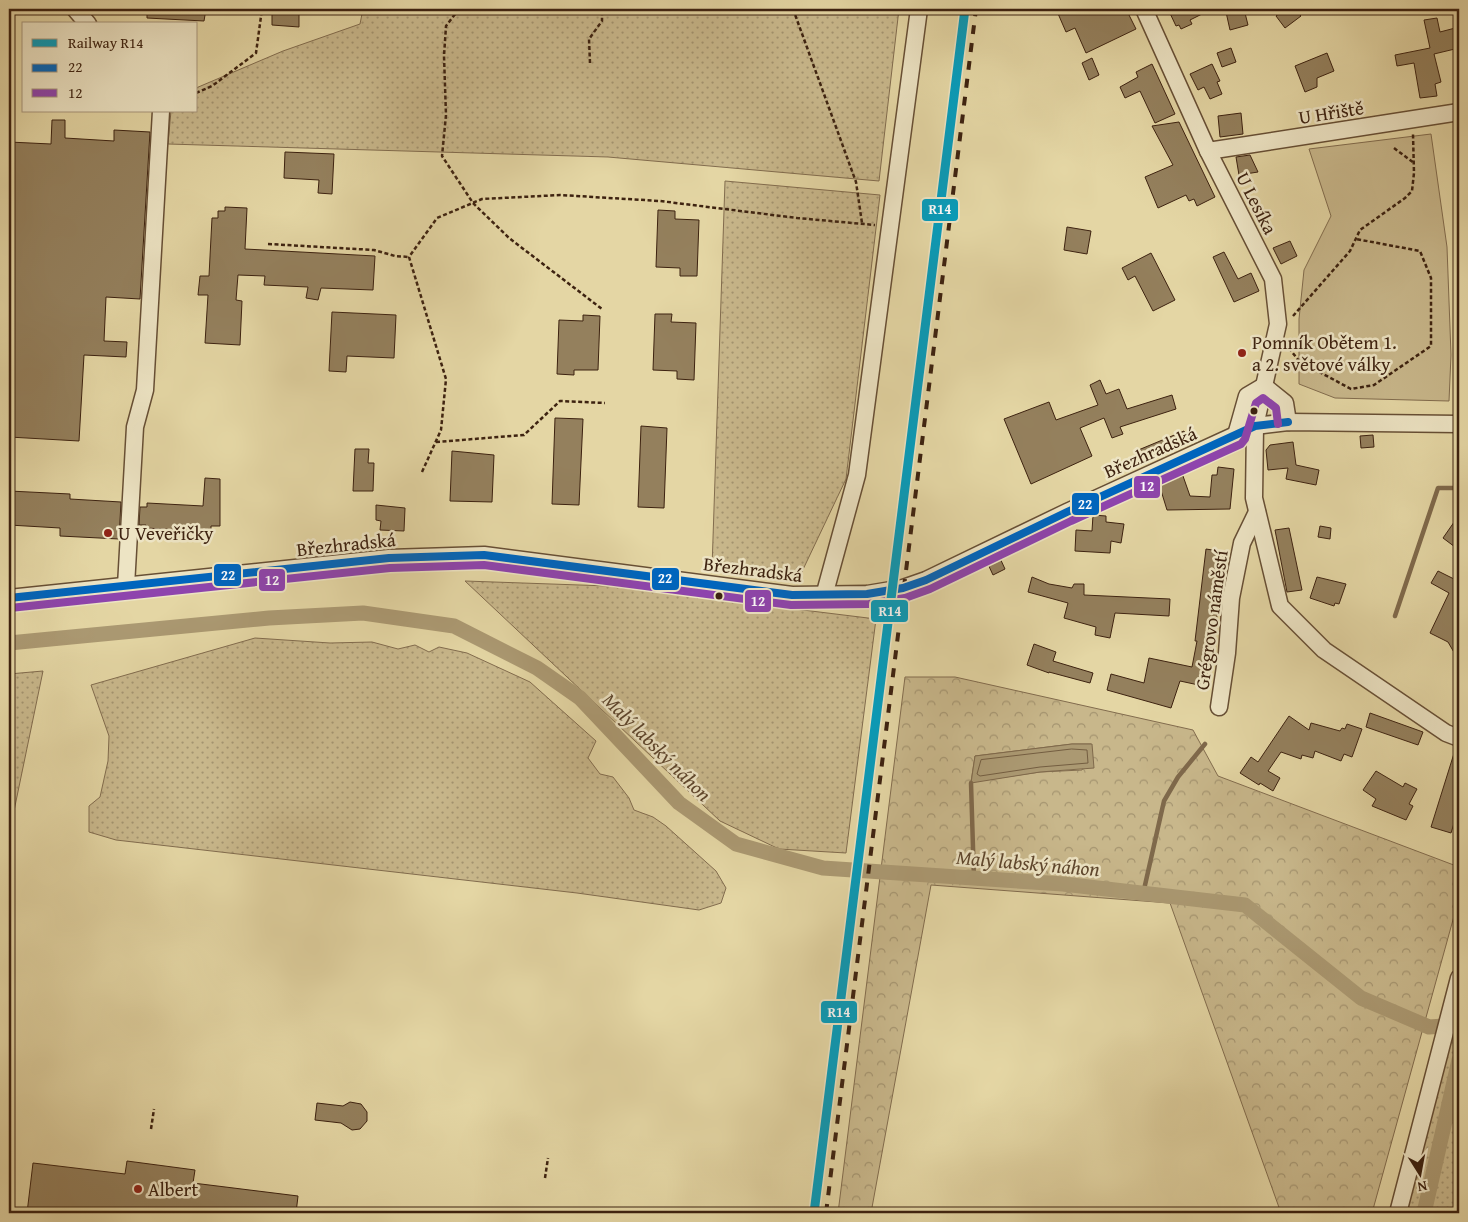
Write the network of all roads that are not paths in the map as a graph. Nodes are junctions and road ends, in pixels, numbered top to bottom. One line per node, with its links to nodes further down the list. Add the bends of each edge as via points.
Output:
1 (75, 9): 4 (street)
2 (919, 9): 15 (street, via 857,475)
3 (1144, 9): 7 (street, U Lesíka)
4 (86, 22)
5 (161, 112): 14 (street, via 145,390 135,426)
6 (1459, 112): 7 (street, U Hřiště)
7 (1208, 151): 8 (street, U Lesíka, via 1272,279 1278,324)
8 (1264, 386): 9 (street, via 1285,403); 11 (street, U Lesíka); 12 (street, via 1246,396)
9 (1288, 422): 10 (street, Březhradská); 11 (street, Březhradská)
10 (1459, 424)
11 (1255, 426): 12 (street, Březhradská); 13 (street, via 1254,498)
12 (1236, 435): 15 (street, Březhradská, via 926,580 893,590)
13 (1258, 512): 17 (street, Grégrovo náměstí, via 1242,543 1231,598); 18 (street, via 1280,606 1324,650 1446,733)
14 (126, 586): 15 (street, Březhradská, via 389,558 484,555 792,596); 16 (street, Březhradská)
15 (824, 596)
16 (9, 598)
17 (1219, 707)
18 (1459, 738)
19 (1459, 978): 20 (street)
20 (1398, 1213)

